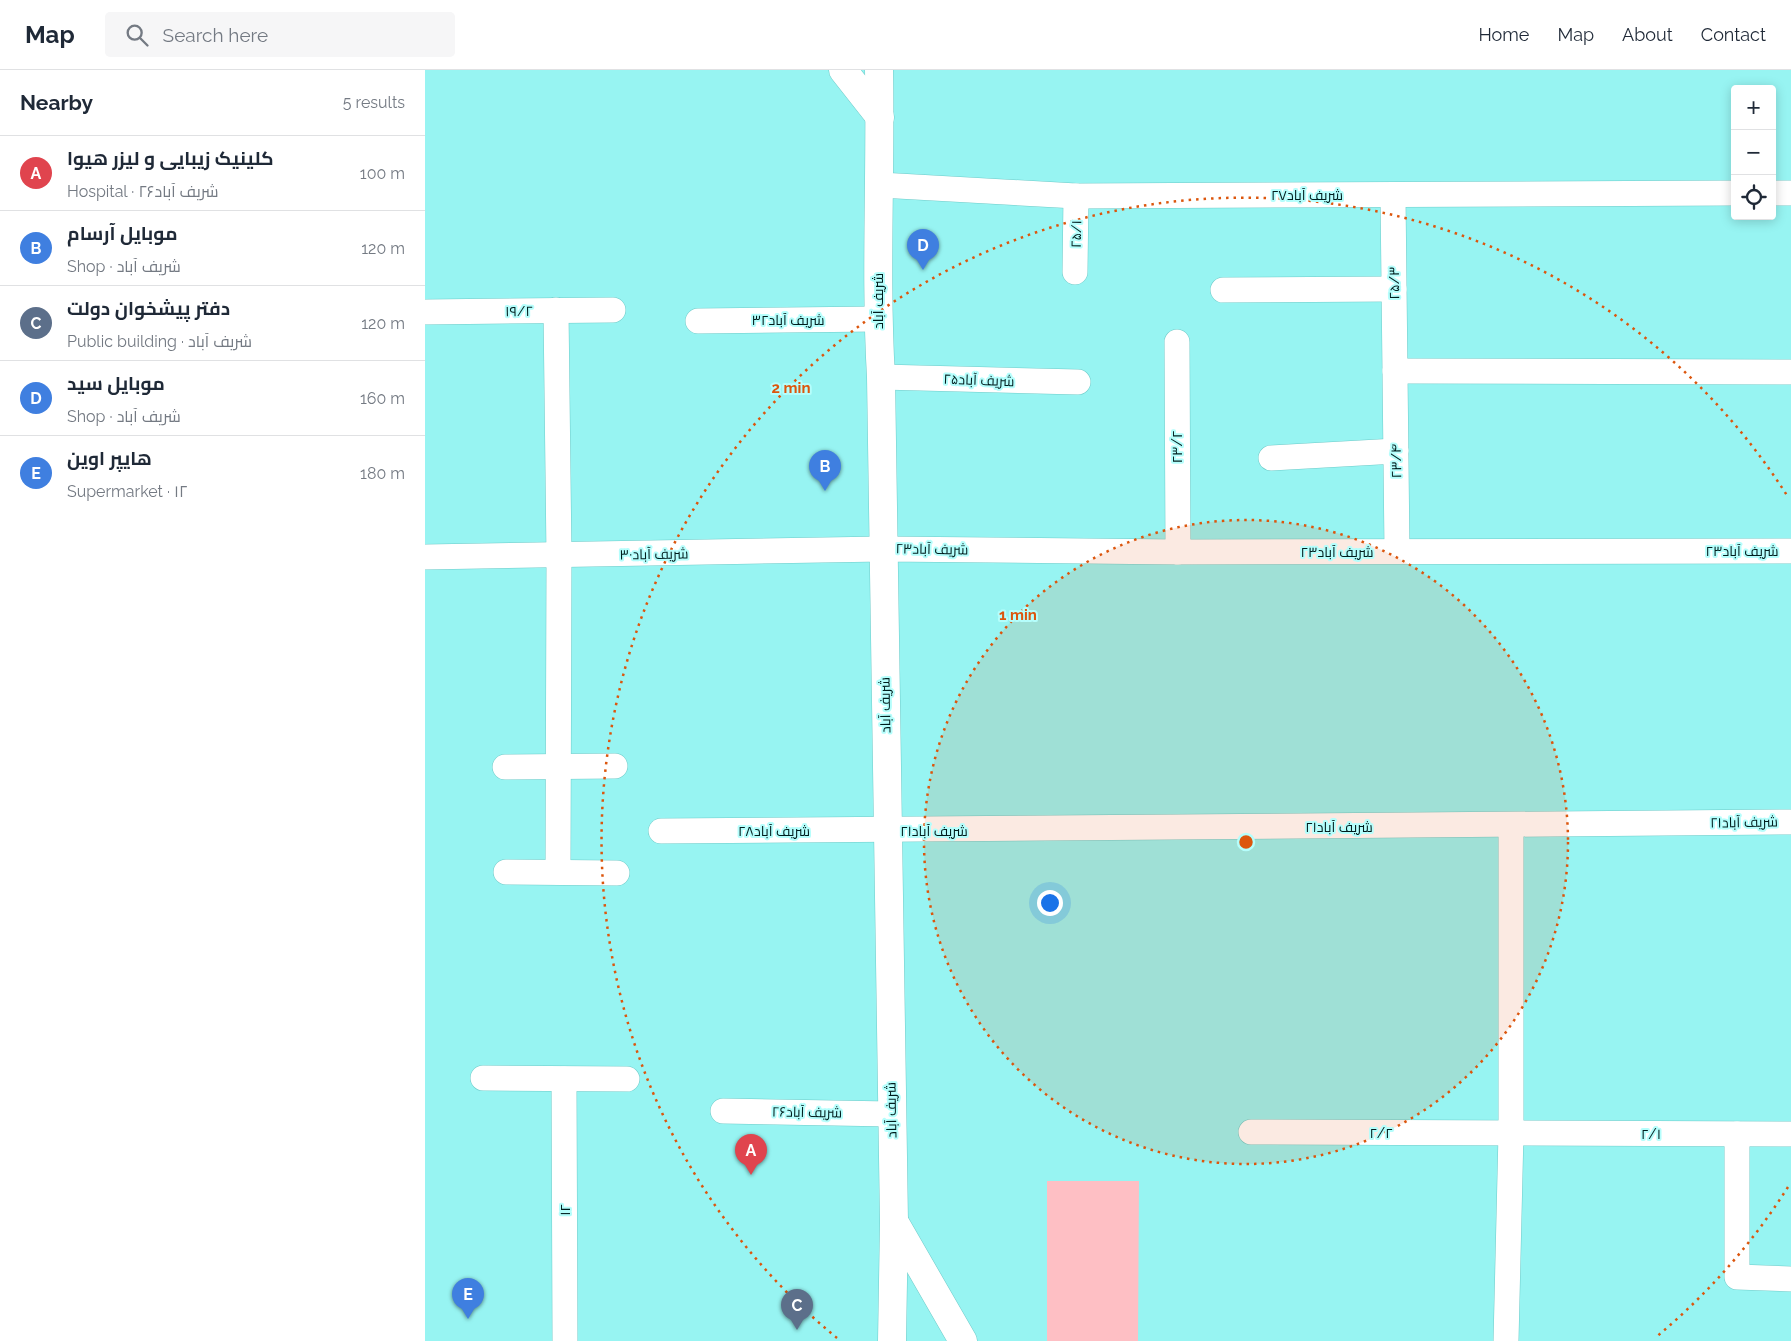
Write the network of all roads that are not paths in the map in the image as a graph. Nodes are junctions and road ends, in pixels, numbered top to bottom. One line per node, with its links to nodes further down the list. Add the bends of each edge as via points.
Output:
1 (843, 70): 3 (main road)
2 (879, 70): 3 (main road, شریف آباد)
3 (880, 117): 4 (main road, شریف آباد)
4 (880, 185): 9 (street, شریف آباد۲۷); 16 (main road, شریف آباد)
5 (1731, 193): 8 (street, شریف آباد۲۷)
6 (1776, 193): 7 (street)
7 (1791, 193)
8 (1393, 195): 9 (street, شریف آباد۲۷); 11 (street, ۲۵/۳)
9 (1077, 196): 10 (street, ۲۵/۱)
10 (1075, 272)
11 (1394, 289): 12 (street); 19 (street, ۲۵/۳)
12 (1223, 290)
13 (556, 310): 14 (street, ۱۹/۲); 15 (street, ۱۹/۲); 29 (street)
14 (613, 310)
15 (425, 312)
16 (877, 320): 17 (street, شریف آباد۳۲); 21 (main road, شریف آباد)
17 (699, 321)
18 (1177, 342): 26 (street, ۲۳/۲)
19 (1395, 371): 20 (street); 23 (street, ۲۳/۴)
20 (1791, 372)
21 (881, 377): 22 (street, شریف آباد۲۵); 25 (main road, شریف آباد)
22 (1078, 382)
23 (1395, 451): 24 (street); 27 (street, ۲۳/۴)
24 (1271, 458)
25 (883, 549): 26 (street, شریف آباد۲۳); 29 (street, شریف آباد۳۰); 37 (main road, شریف آباد)
26 (1178, 552): 27 (street, شریف آباد۲۳)
27 (1397, 552): 28 (street, شریف آباد۲۳)
28 (1791, 552)
29 (559, 556): 30 (street, شریف آباد۳۰); 33 (street)
30 (425, 557)
31 (615, 766): 33 (street)
32 (505, 767): 33 (street)
33 (559, 767): 39 (street)
34 (1791, 822): 35 (street, شریف آباد۲۱)
35 (1511, 826): 37 (street, شریف آباد۲۱); 47 (street)
36 (661, 831): 37 (street, شریف آباد۲۸)
37 (887, 831): 45 (main road, شریف آباد)
38 (506, 872): 39 (street)
39 (558, 872): 40 (street)
40 (617, 872)
41 (483, 1078): 42 (street)
42 (564, 1079): 43 (street); 52 (street, ۱۲)
43 (627, 1079)
44 (723, 1111): 45 (street, شریف آباد۲۶)
45 (891, 1114): 50 (main road, شریف آباد)
46 (1251, 1132): 47 (street, ۲/۲)
47 (1511, 1133): 48 (street, ۲/۱); 55 (street)
48 (1737, 1134): 49 (street, ۲/۱); 51 (street, via 1737,1277)
49 (1791, 1134)
50 (894, 1222): 53 (main road, شریف آباد); 54 (main road)
51 (1791, 1278)
52 (565, 1341)
53 (892, 1341)
54 (963, 1341)
55 (1506, 1341)

